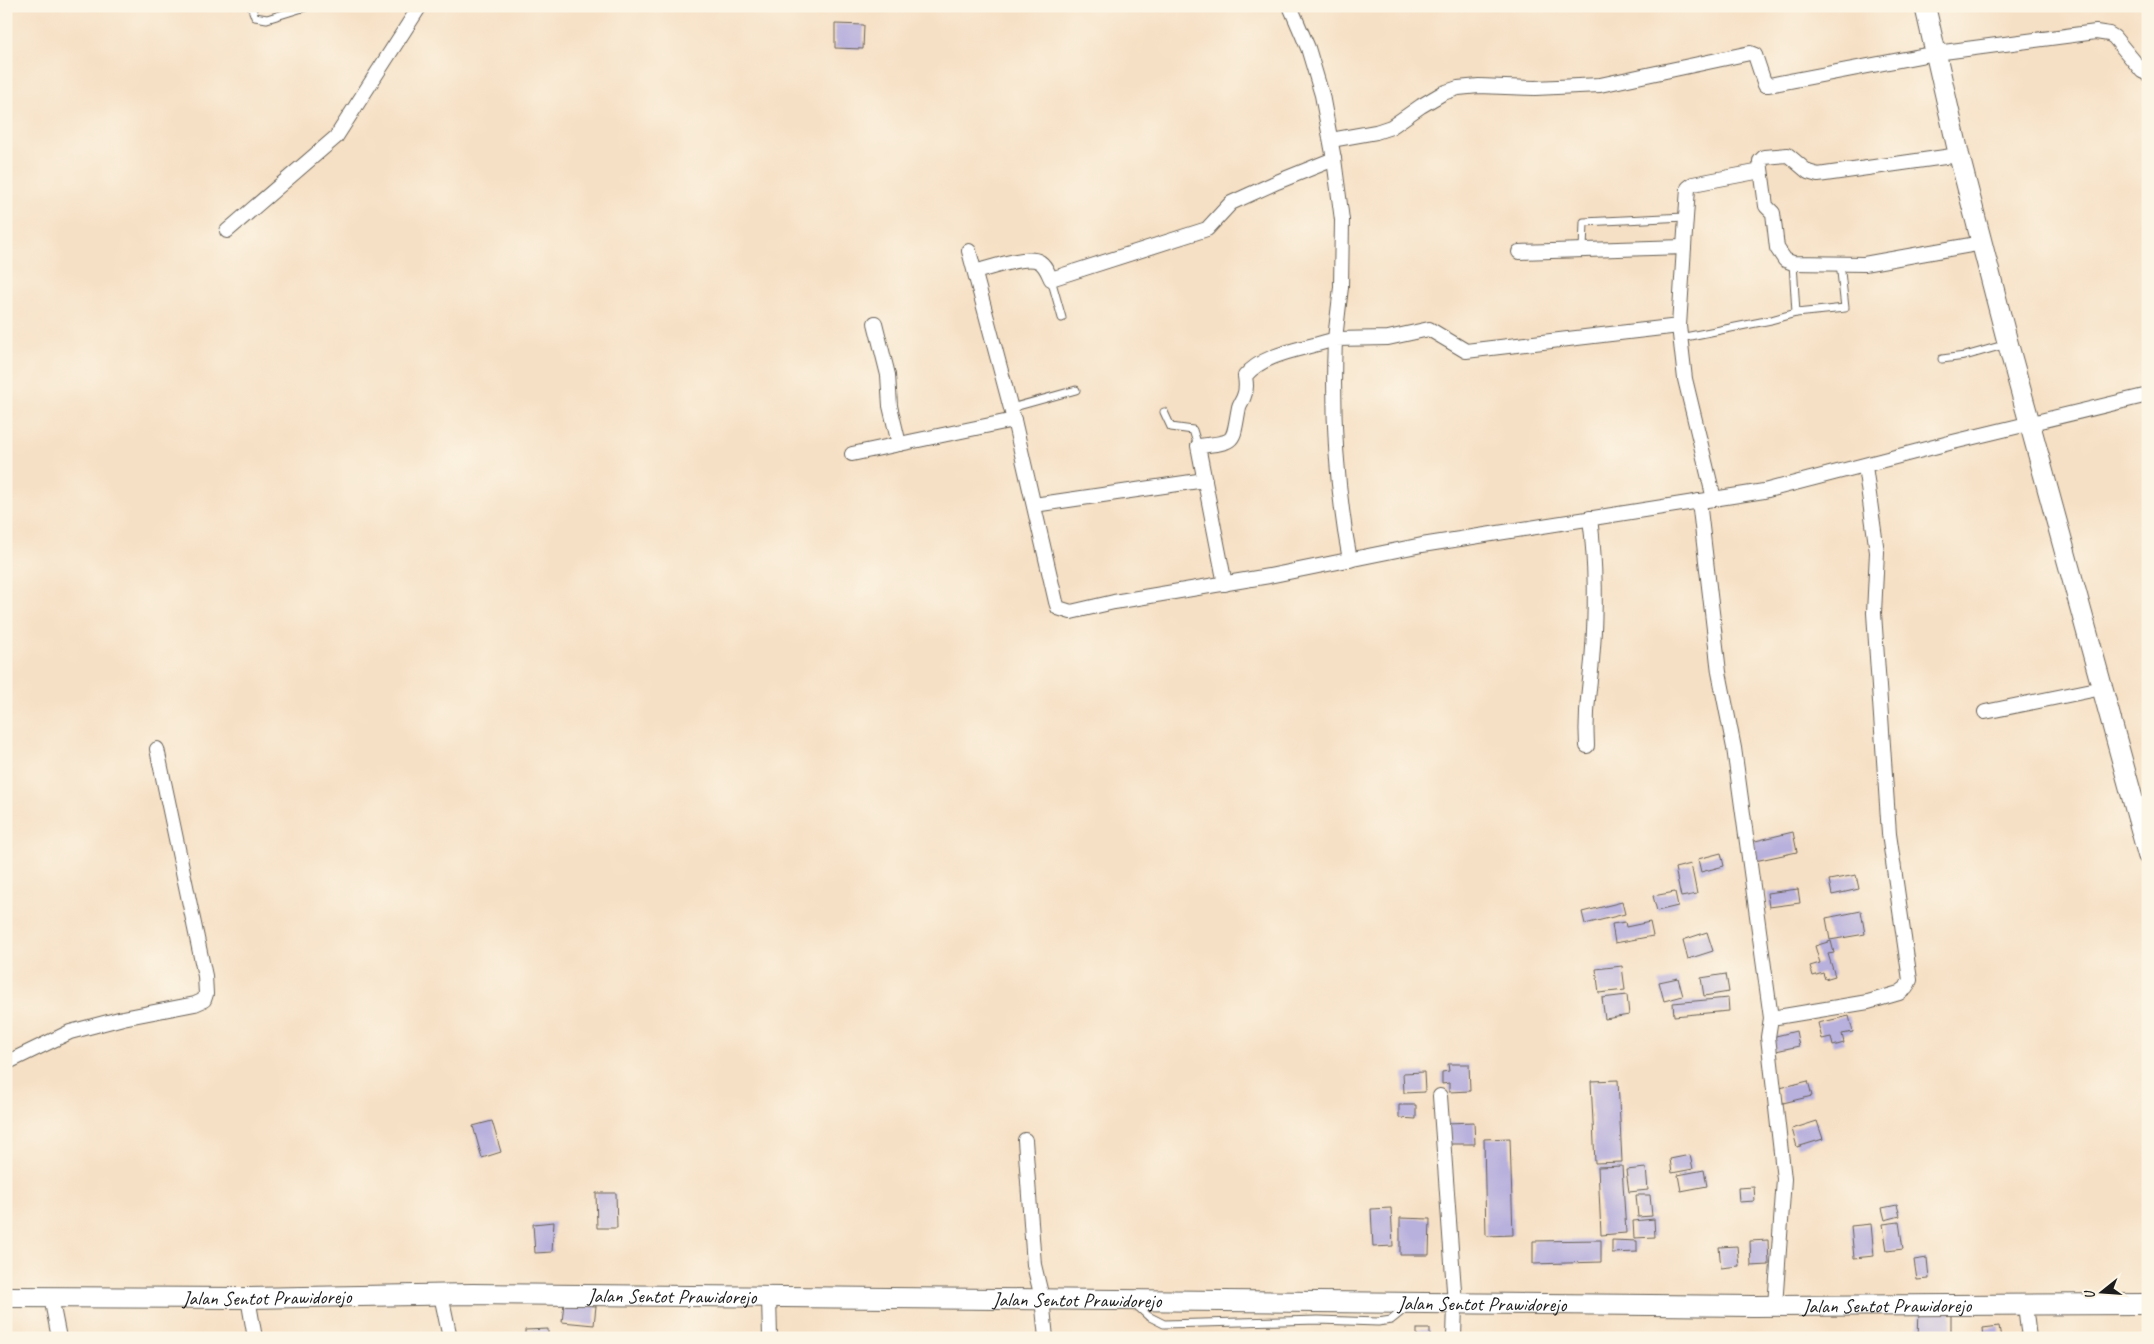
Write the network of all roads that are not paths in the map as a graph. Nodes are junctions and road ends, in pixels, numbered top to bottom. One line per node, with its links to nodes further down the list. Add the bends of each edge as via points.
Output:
1 (251, 6): 2 (lane, via 255,17 267,19)
2 (309, 6)
3 (420, 6): 13 (street, via 336,137)
4 (1290, 6): 8 (street, via 1308,48)
5 (1925, 6): 6 (main road)
6 (1936, 53): 7 (street, via 2096,32 2114,37); 8 (street, via 1769,85 1765,85 1753,52 1600,85 1458,88 1421,106 1391,126); 9 (main road)
7 (2148, 74)
8 (1331, 140): 10 (street)
9 (1959, 154): 11 (street, via 1818,175 1808,172 1788,156 1776,155 1760,161); 14 (main road)
10 (1334, 159): 22 (street, via 1231,203 1207,229); 27 (street, via 1342,220 1341,287)
11 (1762, 171): 12 (street, via 1693,184 1686,194); 19 (street, via 1766,206 1772,213 1777,248 1786,260)
12 (1686, 217): 15 (street); 16 (lane, via 1584,222)
13 (227, 231)
14 (1982, 243): 20 (street, via 1864,264); 28 (main road)
15 (1684, 247): 16 (street); 26 (street)
16 (1583, 250): 18 (street)
17 (969, 251): 21 (street)
18 (1519, 252)
19 (1794, 263): 20 (street); 23 (lane)
20 (1840, 264): 23 (lane, via 1844,308)
21 (974, 272): 22 (street, via 1030,258 1040,262); 33 (street)
22 (1051, 279): 24 (lane)
23 (1796, 313): 26 (lane, via 1770,320)
24 (1062, 318)
25 (875, 323): 35 (street, via 888,375 890,406)
26 (1680, 332): 27 (street, via 1466,351 1429,329 1388,338); 40 (street, via 1685,379)
27 (1335, 339): 36 (street, via 1267,360 1251,369 1245,376 1246,390 1239,404 1236,432 1221,444); 44 (street, via 1333,397 1338,474)
28 (2008, 344): 29 (lane); 34 (main road)
29 (1942, 359)
30 (1076, 390): 33 (lane)
31 (2148, 395): 34 (street)
32 (1164, 412): 36 (lane, via 1171,427 1193,430)
33 (1012, 414): 35 (street); 42 (street)
34 (2029, 423): 38 (street); 46 (main road)
35 (899, 444): 37 (street)
36 (1198, 446): 39 (street)
37 (852, 454)
38 (1865, 466): 40 (street, via 1764,492); 51 (street, via 1877,552 1874,612 1888,824 1910,980 1900,993 1868,1002)
39 (1205, 480): 42 (street); 45 (street)
40 (1714, 499): 41 (street)
41 (1699, 501): 43 (street); 51 (street, via 1719,672 1736,758)
42 (1034, 505): 45 (street, via 1056,602 1064,611)
43 (1590, 518): 44 (street); 48 (street, via 1594,545 1594,598 1592,661 1585,717)
44 (1350, 560): 45 (street)
45 (1225, 584)
46 (2102, 688): 47 (street); 50 (main road)
47 (1985, 712)
48 (1587, 746)
49 (157, 749): 52 (street, via 205,976 204,1000 70,1032)
50 (2148, 855)
51 (1772, 1018): 64 (street, via 1768,1036 1784,1179)
52 (6, 1063)
53 (1440, 1096): 61 (street)
54 (1025, 1140): 60 (street, via 1034,1265)
55 (441, 1295): 58 (main road, Jalan Sentot Prawidorejo); 59 (main road, Jalan Sentot Prawidorejo); 67 (street)
56 (6, 1297): 57 (main road, Jalan Sentot Prawidorejo)
57 (51, 1297): 59 (main road, Jalan Sentot Prawidorejo); 65 (street)
58 (769, 1297): 60 (main road, Jalan Sentot Prawidorejo); 68 (street)
59 (248, 1298): 66 (street)
60 (1042, 1298): 61 (main road, Jalan Sentot Prawidorejo); 69 (street)
61 (1455, 1304): 64 (main road, Jalan Sentot Prawidorejo); 70 (street)
62 (2148, 1304): 63 (main road, Jalan Sentot Prawidorejo)
63 (2025, 1305): 64 (main road, Jalan Sentot Prawidorejo); 71 (street)
64 (1775, 1306)
65 (59, 1338)
66 (255, 1338)
67 (450, 1338)
68 (770, 1338)
69 (1046, 1338)
70 (1454, 1338)
71 (2029, 1338)

